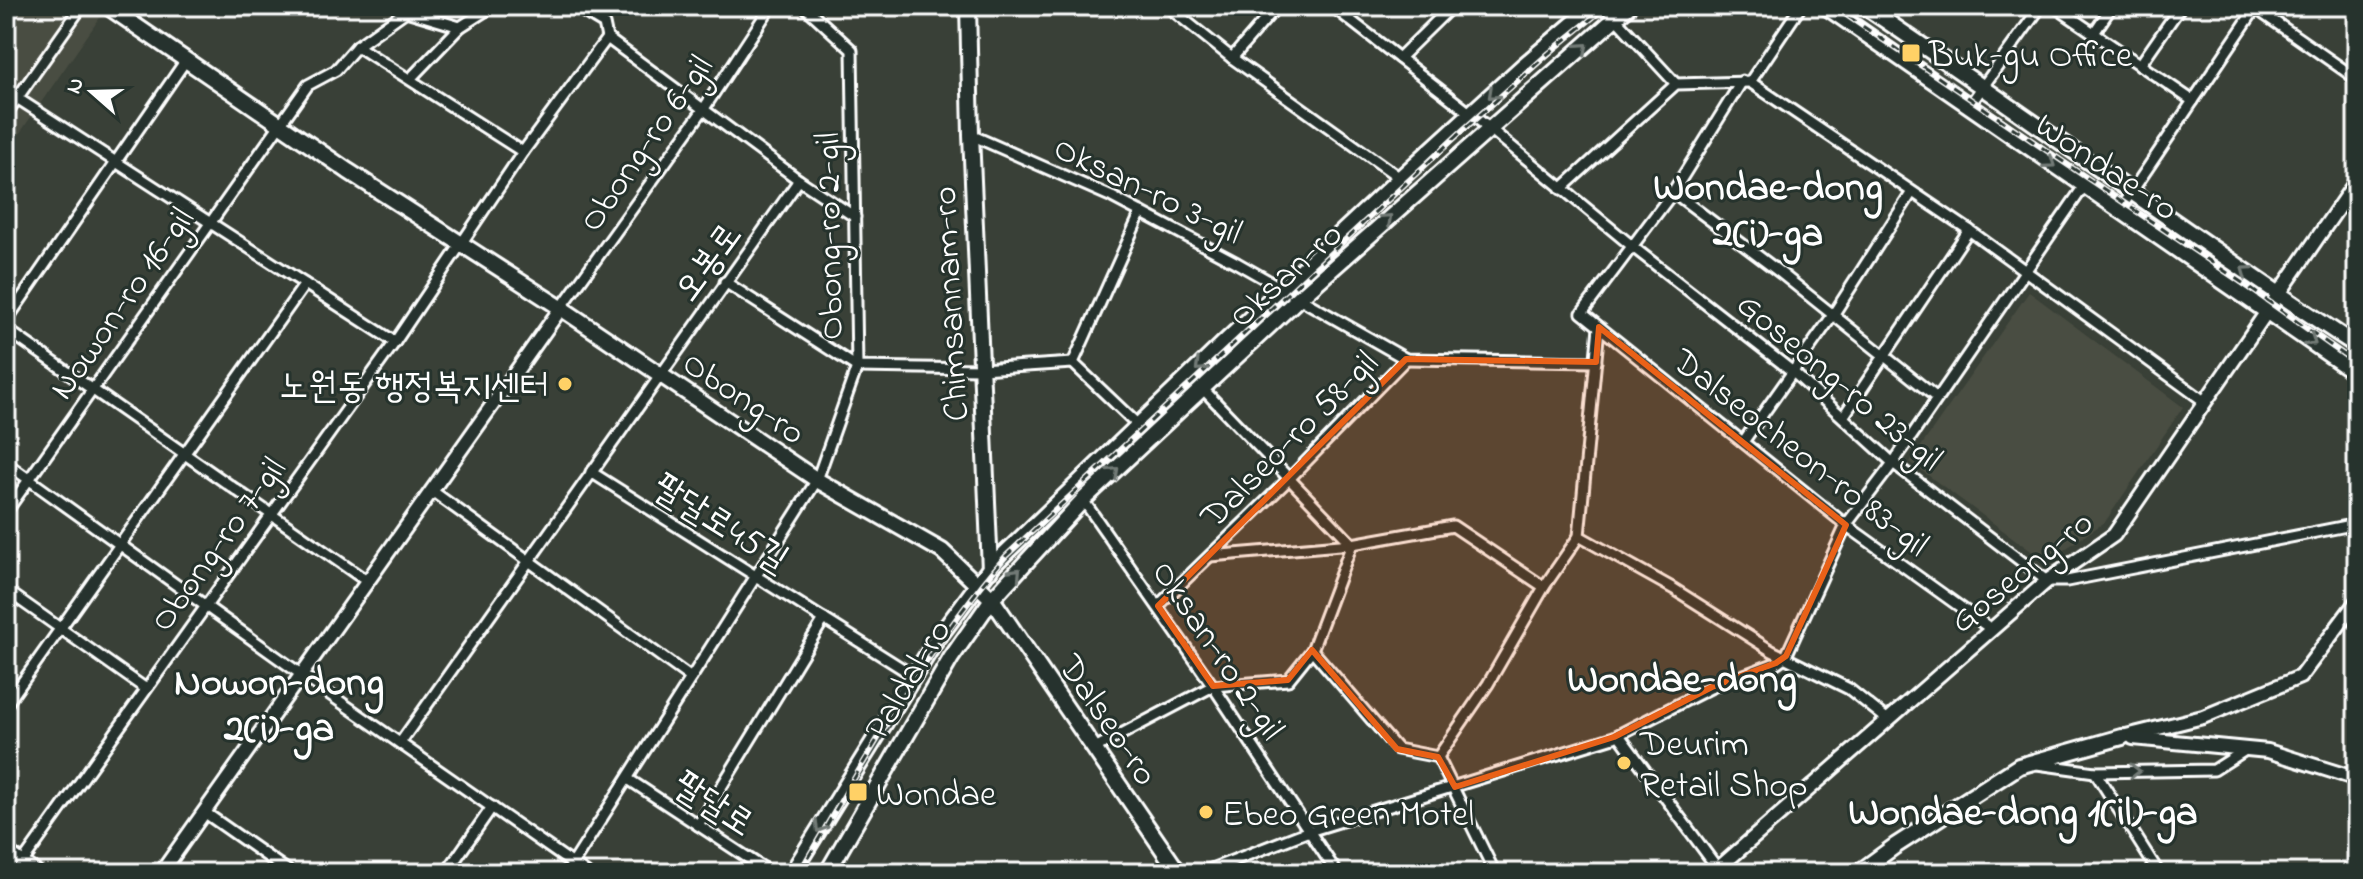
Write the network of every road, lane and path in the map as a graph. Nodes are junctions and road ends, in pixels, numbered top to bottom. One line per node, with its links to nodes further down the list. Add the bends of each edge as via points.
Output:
1 (82, 6): 39 (street)
2 (107, 6): 31 (main road, Obong-ro)
3 (493, 6): 25 (street)
4 (574, 6): 27 (street, via 604,24)
5 (771, 6): 42 (street, Obong-ro 6-gil)
6 (804, 6): 62 (street, Obong-ro 2-gil, via 852,50)
7 (968, 6): 47 (main road, Chimsannam-ro)
8 (1167, 6): 29 (street)
9 (1277, 6): 29 (street)
10 (1332, 6): 30 (street, Goseong-ro 23-gil)
11 (1452, 6): 30 (street)
12 (1594, 6): 44 (main road, one-way to 44)
13 (1604, 6): 24 (street)
14 (1629, 6): 24 (main road, Oksan-ro)
15 (1801, 6): 35 (street)
16 (1825, 6): 41 (main road, Wondae-ro)
17 (1864, 6): 37 (main road, Wondae-ro)
18 (2041, 6): 37 (street)
19 (2054, 6): 26 (street)
20 (2112, 6): 26 (street)
21 (2181, 6): 32 (street)
22 (2256, 7): 34 (street); 40 (street)
23 (406, 8): 25 (street); 28 (street, Nowon-ro 16-gil)
24 (1616, 19): 36 (street); 46 (main road, Oksan-ro, one-way to 24)
25 (460, 27): 33 (street)
26 (2094, 33): 32 (street)
27 (607, 38): 42 (street); 48 (street)
28 (357, 46): 33 (street); 45 (street, Nowon-ro 16-gil, via 336,70 308,85)
29 (1232, 58): 50 (street)
30 (1399, 58): 44 (street, Goseong-ro 23-gil)
31 (186, 60): 45 (main road, Obong-ro); 49 (street)
32 (2140, 65): 40 (street)
33 (410, 79): 48 (street)
34 (2357, 79)
35 (1746, 81): 36 (street); 56 (street); 57 (street)
36 (1676, 84): 54 (street)
37 (1983, 86): 41 (street); 55 (main road, Wondae-ro)
38 (6, 91): 39 (street)
39 (17, 98): 43 (street); 49 (street)
40 (2193, 101): 55 (street)
41 (1969, 106): 53 (main road, Wondae-ro, one-way to 53)
42 (703, 110): 51 (street); 73 (street, Obong-ro 6-gil)
43 (6, 114)
44 (1471, 114): 46 (street, Goseong-ro 23-gil); 50 (main road)
45 (280, 124): 63 (street, Nowon-ro 16-gil); 65 (main road, Obong-ro)
46 (1489, 128): 54 (street, Goseong-ro 23-gil); 72 (main road, Oksan-ro, one-way to 46)
47 (971, 135): 60 (street, Oksan-ro 3-gil); 86 (main road, Chimsannam-ro)
48 (523, 152): 65 (street)
49 (116, 162): 63 (street); 76 (street)
50 (1400, 178): 70 (main road)
51 (799, 180): 62 (street); 68 (street, 오봉로)
52 (2357, 180): 58 (street, Goseong-ro)
53 (2084, 186): 59 (main road, Wondae-ro); 67 (street)
54 (1561, 189): 66 (street, Goseong-ro 23-gil)
55 (2133, 191): 59 (street); 71 (main road, Wondae-ro, one-way to 55)
56 (1673, 192): 66 (street); 75 (street)
57 (1912, 192): 64 (street); 75 (street)
58 (2341, 203): 61 (street); 71 (street, Goseong-ro)
59 (2120, 209): 74 (main road, Wondae-ro)
60 (1141, 212): 70 (street, Oksan-ro 3-gil); 84 (street)
61 (2357, 214)
62 (855, 217): 85 (street, Obong-ro 2-gil)
63 (210, 223): 69 (street); 90 (street, Nowon-ro 16-gil)
64 (1969, 230): 67 (street); 81 (street)
65 (462, 245): 73 (main road, Obong-ro); 79 (street, Obong-ro 7-gil)
66 (1632, 246): 77 (street, Dalseocheon-ro 83-gil, via 1582,313); 87 (street, Goseong-ro 23-gil)
67 (2026, 270): 92 (street); 93 (street)
68 (725, 282): 85 (street); 88 (street, 오봉로)
69 (305, 284): 79 (street); 97 (street)
70 (1283, 290): 72 (street, Oksan-ro 3-gil); 95 (main road, one-way to 95)
71 (2278, 295): 74 (street, Goseong-ro); 80 (main road, Wondae-ro)
72 (1298, 299): 82 (street, Oksan-ro 3-gil); 91 (main road, Oksan-ro)
73 (561, 308): 88 (main road, Obong-ro); 104 (street)
74 (2268, 311): 89 (main road, Wondae-ro, one-way to 89); 93 (street, Goseong-ro)
75 (1833, 315): 81 (street); 87 (street)
76 (6, 321)
77 (1599, 327): 83 (street); 96 (street, Dalseocheon-ro 83-gil)
78 (6, 329): 90 (street)
79 (395, 342): 107 (street, Obong-ro 7-gil)
80 (2357, 346)
81 (1883, 355): 92 (street); 94 (street)
82 (1406, 359): 83 (street); 102 (street, Dalseo-ro 58-gil)
83 (1596, 362): 110 (street)
84 (1073, 363): 86 (street); 95 (street)
85 (857, 367): 86 (street); 103 (street, Obong-ro 2-gil)
86 (981, 369): 115 (main road, Chimsannam-ro)
87 (1793, 372): 94 (street, Goseong-ro 23-gil); 96 (street)
88 (659, 374): 100 (street, 오봉로); 103 (main road, Obong-ro)
89 (2357, 374)
90 (93, 389): 97 (street); 101 (street, Nowon-ro 16-gil)
91 (1203, 389): 102 (street); 105 (main road, Oksan-ro, one-way to 91)
92 (1937, 398): 99 (street)
93 (2204, 401): 117 (street, Goseong-ro, via 2114,535)
94 (1843, 417): 99 (street, Goseong-ro 23-gil)
95 (1138, 425): 115 (main road)
96 (1743, 442): 109 (street, Dalseocheon-ro 83-gil)
97 (185, 453): 107 (street); 111 (street)
98 (6, 463): 101 (street)
99 (1893, 463): 109 (street); 117 (street, Goseong-ro 23-gil)
100 (591, 472): 114 (street, 오봉로); 116 (street, 팔달로45길)
101 (29, 479): 106 (street, Nowon-ro 16-gil); 111 (street)
102 (1289, 479): 112 (street); 113 (street, Dalseo-ro 58-gil)
103 (817, 480): 116 (street, Obong-ro 2-gil); 119 (main road, Obong-ro, via 942,551)
104 (432, 491): 114 (street); 118 (street)
105 (1083, 500): 122 (main road, Oksan-ro, one-way to 105); 125 (street, Oksan-ro 2-gil)
106 (6, 512)
107 (272, 514): 118 (street); 124 (street, Obong-ro 7-gil)
108 (2357, 524): 117 (street)
109 (1846, 525): 128 (street, Dalseocheon-ro 83-gil); 130 (street)
110 (1579, 536): 120 (street); 130 (street)
111 (120, 544): 124 (street); 127 (street)
112 (1352, 544): 113 (street, Dalseo-ro 58-gil); 120 (street, via 1453,526); 129 (street)
113 (1210, 556): 125 (street, Dalseo-ro 58-gil)
114 (529, 561): 133 (street); 140 (street, 오봉로)
115 (990, 568): 119 (main road); 122 (main road, Chimsannam-ro)
116 (756, 576): 126 (street, 팔달로45길); 133 (street, Obong-ro 2-gil)
117 (2047, 581): 128 (street, Goseong-ro)
118 (368, 582): 131 (street)
119 (978, 584): 122 (main road, Obong-ro); 132 (main road)
120 (1544, 587): 143 (street)
121 (6, 590): 127 (street)
122 (992, 599): 141 (main road, Dalseo-ro); 165 (main road, Paldal-ro, via 951,658)
123 (2357, 601): 139 (street, via 2300,677 2203,717)
124 (206, 605): 131 (street); 135 (street, Obong-ro 7-gil)
125 (1158, 606): 134 (street, Oksan-ro 2-gil)
126 (824, 619): 132 (street, 팔달로45길); 151 (street)
127 (61, 628): 135 (street); 136 (street)
128 (1991, 629): 137 (street, Goseong-ro)
129 (1312, 650): 134 (street, via 1288,680); 143 (street, via 1397,749)
130 (1786, 656): 137 (street, via 1849,689); 138 (street)
131 (302, 675): 140 (street); 150 (street)
132 (914, 676): 164 (main road, one-way to 164)
133 (691, 678): 146 (street, Obong-ro 2-gil)
134 (1213, 686): 141 (street); 152 (street, Oksan-ro 2-gil)
135 (146, 689): 154 (street, Obong-ro 7-gil)
136 (6, 705)
137 (1888, 720): 156 (street, Goseong-ro)
138 (1619, 735): 148 (street); 156 (street)
139 (2122, 737): 142 (street); 144 (main road)
140 (400, 743): 149 (street)
141 (1093, 749): 166 (main road, Dalseo-ro)
142 (2247, 749): 145 (street, one-way to 142, via 2214,770); 147 (street)
143 (1438, 757): 148 (street)
144 (2029, 763): 145 (street); 170 (main road)
145 (2095, 772): 171 (street)
146 (628, 779): 151 (street, 팔달로); 155 (street, Obong-ro 2-gil)
147 (2357, 779)
148 (1455, 787): 152 (street); 169 (street)
149 (492, 807): 155 (street); 161 (street)
150 (204, 812): 159 (street); 160 (street)
151 (698, 825): 163 (street, 팔달로)
152 (1309, 831): 167 (street); 168 (street, Oksan-ro 2-gil)
153 (6, 849): 154 (street)
154 (23, 861): 157 (street, Obong-ro 7-gil); 158 (street)
155 (570, 869): 162 (street)
156 (1716, 871)
157 (15, 873)
158 (40, 873)
159 (161, 873)
160 (291, 873)
161 (446, 873)
162 (586, 873)
163 (771, 873)
164 (792, 873)
165 (827, 873)
166 (1179, 873)
167 (1201, 873)
168 (1337, 873)
169 (1495, 873)
170 (1858, 873)
171 (2159, 873)

